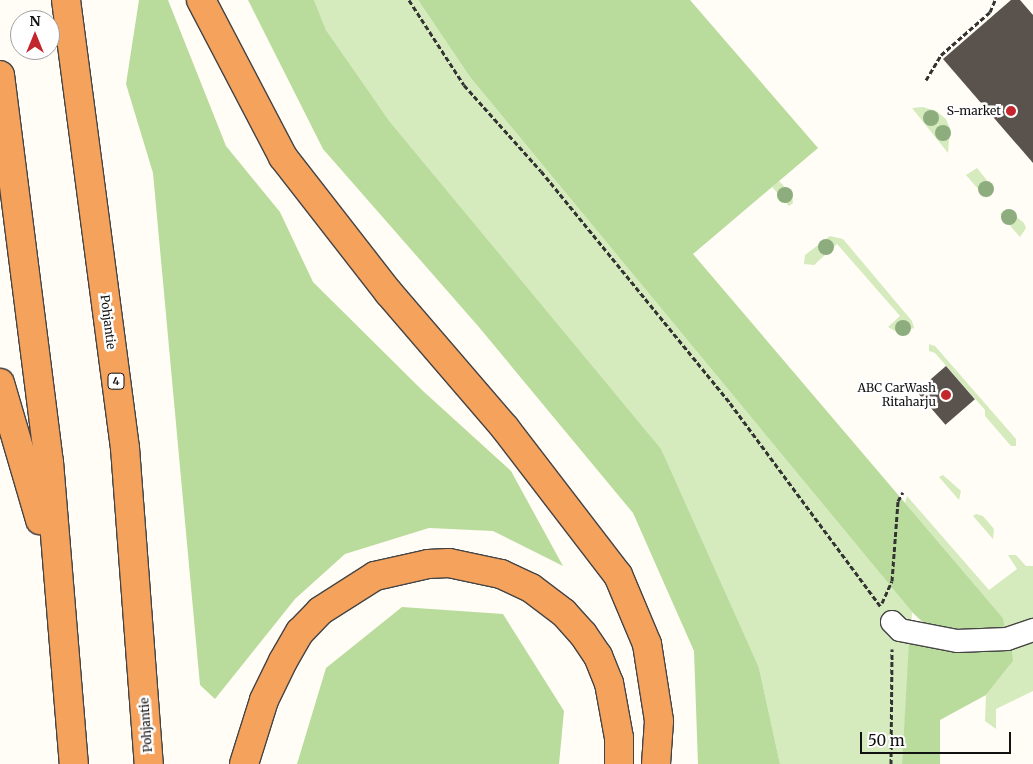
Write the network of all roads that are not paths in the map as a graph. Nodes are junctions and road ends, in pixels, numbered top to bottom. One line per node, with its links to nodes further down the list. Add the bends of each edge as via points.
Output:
1 (66, 0): 9 (highway, Pohjantie / 4, via 125,448)
2 (201, 0): 12 (highway, via 283,157 389,293 505,428 618,575 647,644 659,721)
3 (0, 75): 5 (highway, via 49,462)
4 (0, 383): 5 (highway, via 24,456)
5 (60, 599): 8 (highway)
6 (886, 614): 7 (street, via 900,630 932,639 980,642 1007,639)
7 (1033, 630)
8 (74, 764)
9 (149, 764)
10 (244, 764): 11 (highway, via 264,700 279,669 300,632 320,611 375,576 428,564 449,563 501,574 531,588 564,613 583,634 598,656 609,683 618,730)
11 (619, 764)
12 (656, 764)

